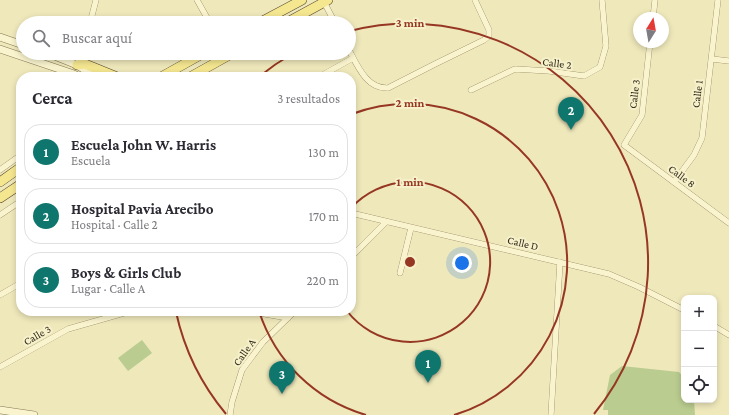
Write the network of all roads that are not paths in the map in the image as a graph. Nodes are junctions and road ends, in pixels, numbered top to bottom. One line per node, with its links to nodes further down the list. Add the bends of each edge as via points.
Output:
1 (96, 0): 10 (street)
2 (197, 0): 11 (street)
3 (302, 0): 12 (main road)
4 (475, 0): 27 (street, via 490,30 489,36 388,88 381,89 368,81)
5 (602, 0): 36 (street, Calle 2, via 606,46 600,68 584,76 515,69)
6 (655, 0): 9 (street)
7 (718, 0): 20 (street, Calle 1)
8 (326, 1): 13 (main road); 14 (street)
9 (654, 12)
10 (92, 16)
11 (206, 16)
12 (272, 16)
13 (299, 16)
14 (332, 16)
15 (0, 37): 16 (street)
16 (16, 43)
17 (649, 48): 37 (street, Calle 3, via 642,115)
18 (0, 49): 19 (street)
19 (16, 55)
20 (712, 59): 28 (street); 42 (street, Calle 1, via 702,138)
21 (31, 60): 30 (street)
22 (64, 60): 29 (street)
23 (78, 60): 29 (street)
24 (191, 60): 33 (main road)
25 (220, 60): 34 (main road)
26 (349, 60): 35 (street)
27 (354, 60)
28 (729, 61)
29 (77, 65): 31 (street); 32 (main road, via 85,64)
30 (64, 72)
31 (88, 72)
32 (105, 72)
33 (170, 72)
34 (199, 72)
35 (328, 72)
36 (471, 90)
37 (624, 145): 42 (street, Calle 8)
38 (16, 159): 39 (street)
39 (0, 170)
40 (16, 171): 41 (main road)
41 (0, 182)
42 (674, 182): 49 (street, Calle 8)
43 (16, 187): 44 (main road)
44 (0, 198)
45 (16, 204): 48 (street)
46 (729, 213): 49 (street)
47 (356, 214): 50 (street, Calle D)
48 (0, 215)
49 (727, 221)
50 (386, 222): 51 (street, Calle D); 52 (street)
51 (411, 228): 53 (street, Calle D); 54 (street)
52 (356, 252)
53 (560, 262): 57 (street, Calle D, via 609,274); 68 (street)
54 (400, 273)
55 (16, 286): 56 (street)
56 (0, 296)
57 (681, 308)
58 (114, 316): 63 (street, Calle 3, via 68,329)
59 (276, 316): 60 (street)
60 (288, 318): 67 (street, Calle A, via 263,342 242,370)
61 (717, 328): 62 (street)
62 (729, 335)
63 (0, 367)
64 (0, 410): 65 (street)
65 (19, 414): 66 (street)
66 (34, 415)
67 (230, 415)
68 (551, 415)

